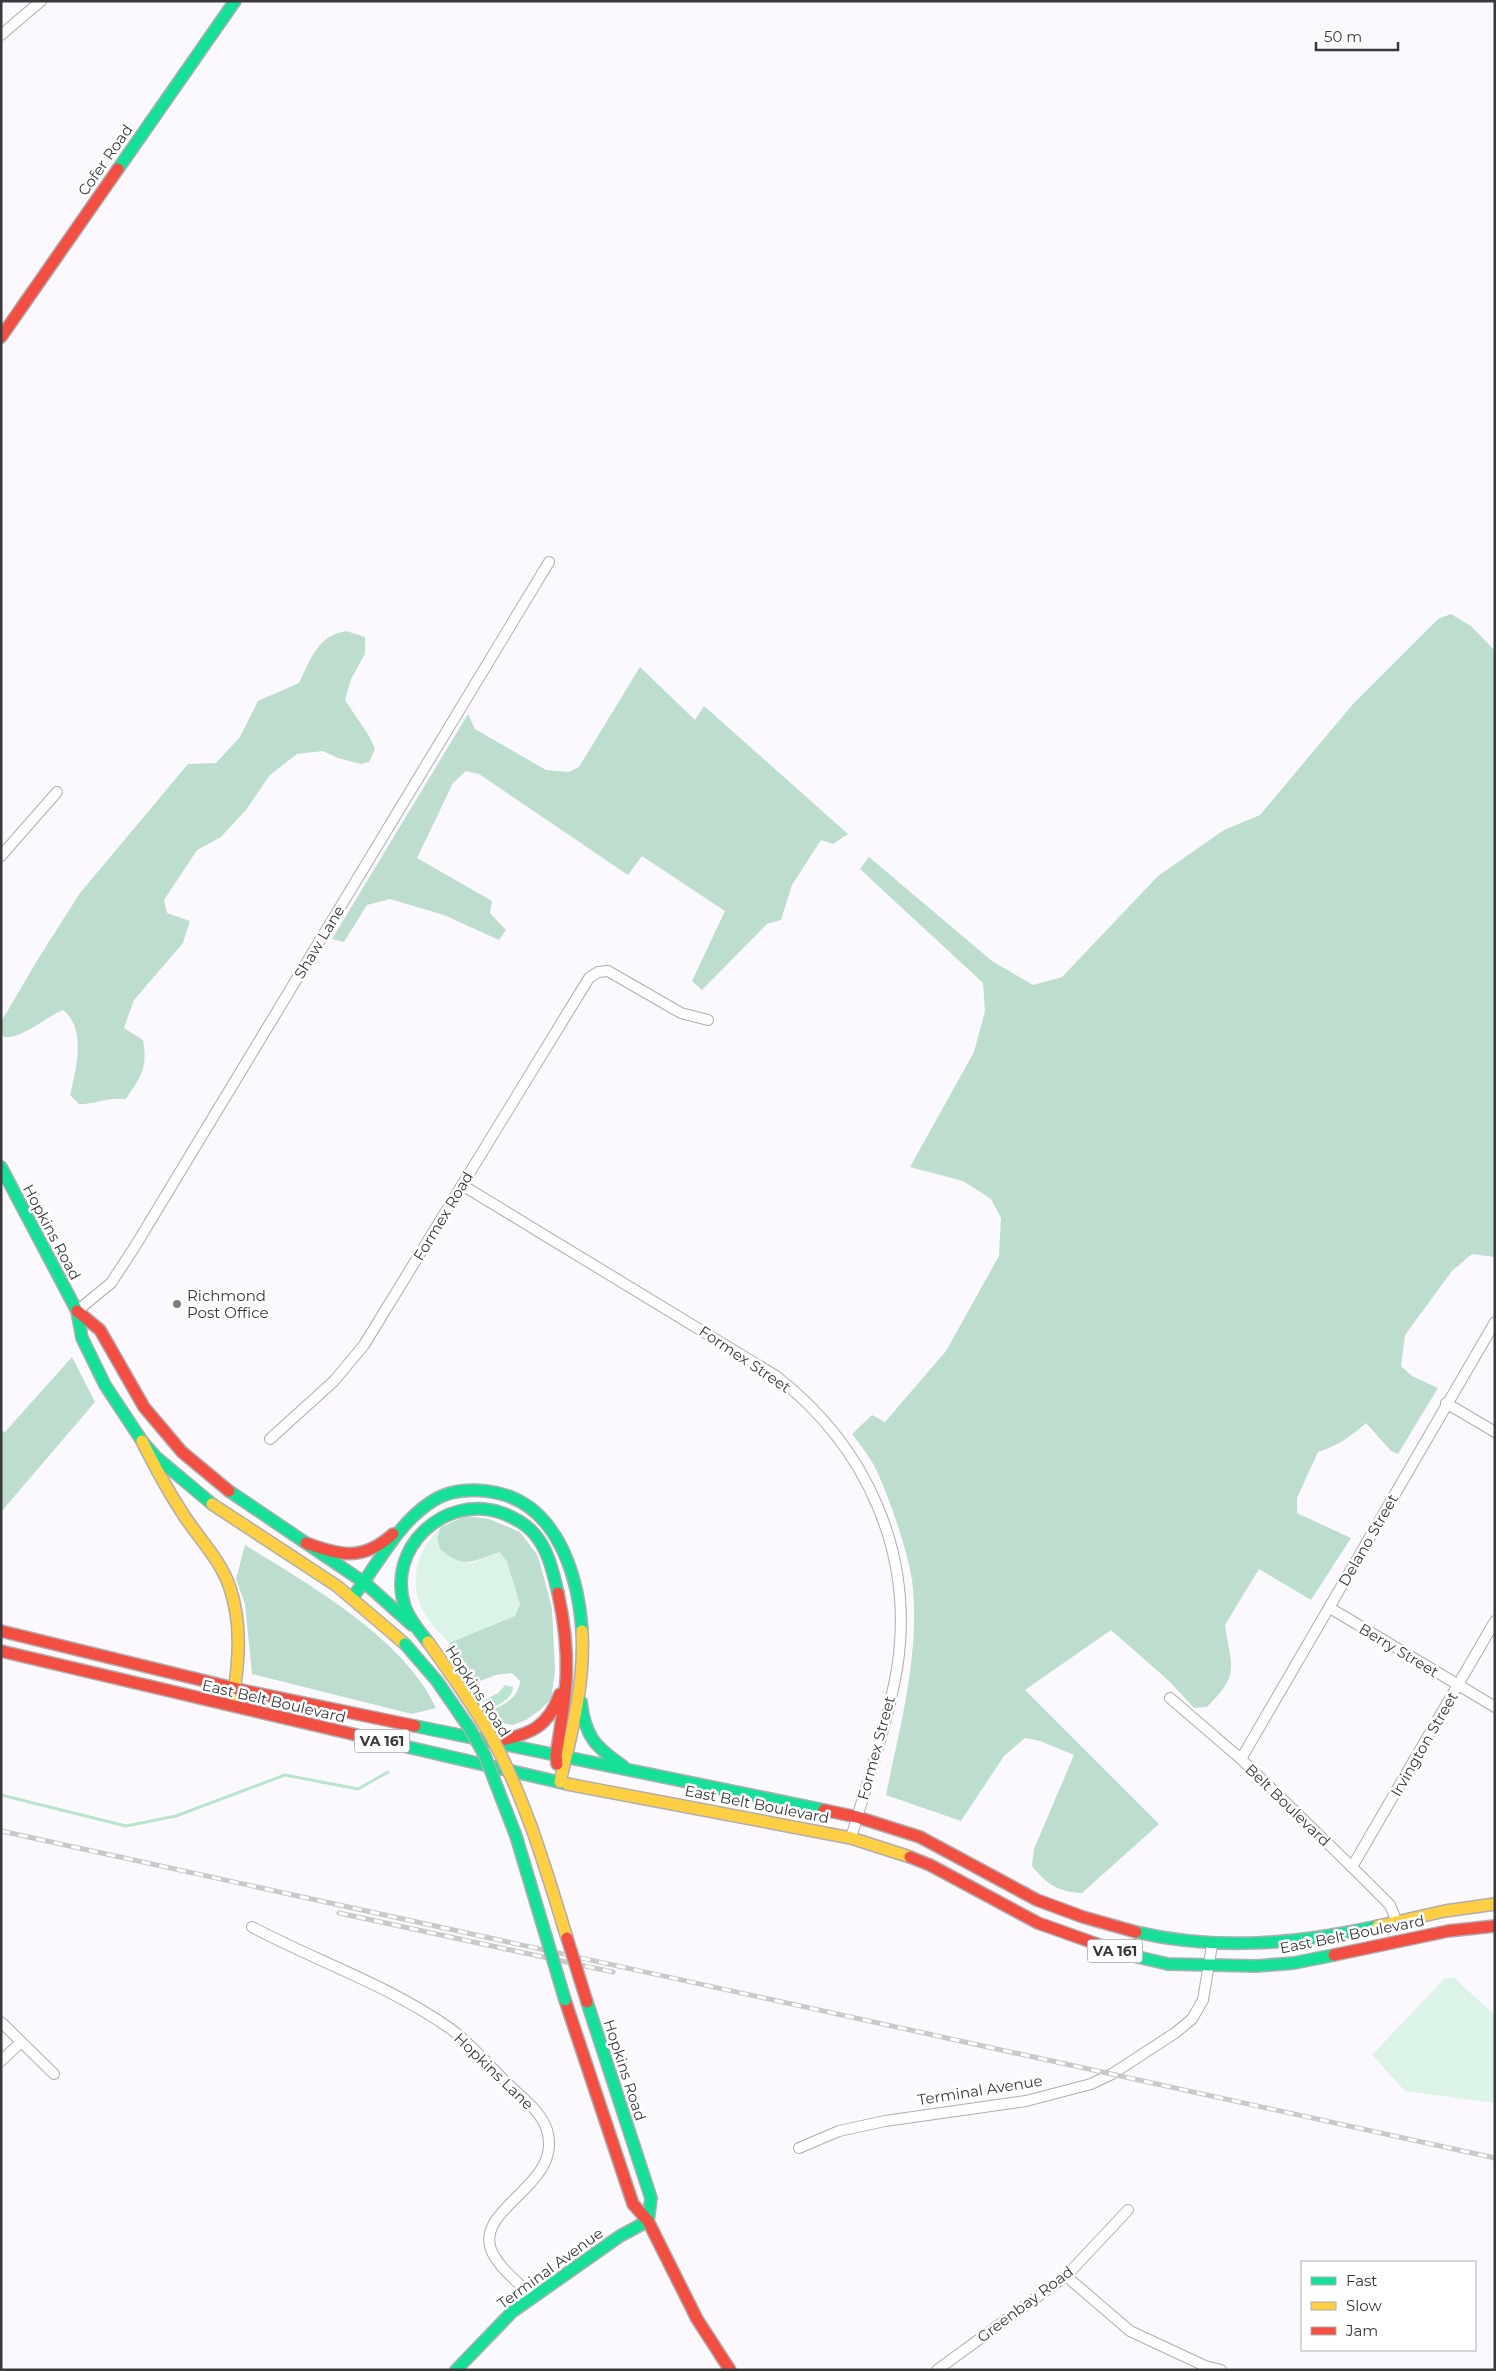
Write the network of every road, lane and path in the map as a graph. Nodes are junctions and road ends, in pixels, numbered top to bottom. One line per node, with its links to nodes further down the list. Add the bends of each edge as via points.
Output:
1 (41, 1): 3 (street)
2 (235, 1): 4 (main road, Cofer Road)
3 (1, 35)
4 (1, 337)
5 (549, 562): 11 (street, Shaw Lane, via 134,1248 110,1283)
6 (57, 792): 7 (street)
7 (1, 856)
8 (708, 1020): 10 (street, Formex Road, via 681,1013 615,974 603,971 594,974 583,986)
9 (1, 1167): 11 (main road, Hopkins Road)
10 (462, 1185): 15 (street, Formex Road, via 364,1345 334,1381); 38 (street, Formex Street, via 776,1376 819,1414 856,1464 878,1506 890,1544 898,1581 901,1623 890,1700)
11 (77, 1311): 16 (main road, Hopkins Road, via 82,1338 105,1385); 18 (main road, Hopkins Road, via 100,1330 144,1406 182,1452 240,1500)
12 (1495, 1322): 13 (street, Delano Street)
13 (1446, 1404): 14 (street); 21 (street, Delano Street)
14 (1495, 1432)
15 (270, 1439)
16 (142, 1441): 20 (main road, Hopkins Road, via 216,1508); 29 (main road, via 165,1486 230,1586 237,1615 240,1652)
17 (416, 1516): 18 (main road, via 384,1544 369,1552 345,1554); 19 (main road); 27 (main road, via 425,1506 447,1493 469,1489 510,1495 535,1510 559,1539 576,1590 583,1641)
18 (306, 1542): 19 (main road, Hopkins Road)
19 (365, 1583): 20 (main road); 24 (main road, Hopkins Road)
20 (352, 1598): 53 (main road, Hopkins Road, bridge, via 405,1644 442,1689 485,1756 516,1836 565,2000 633,2204)
21 (1330, 1608): 28 (street, Berry Street); 35 (street, Delano Street)
22 (1495, 1621): 28 (street, Irvington Street)
23 (1, 1631): 29 (main road, East Belt Boulevard / VA 161)
24 (428, 1642): 26 (main road, via 408,1614 403,1597 401,1580 405,1560 414,1541 423,1528 456,1509 478,1507 498,1510 529,1528 548,1558 564,1621); 53 (main road, Hopkins Road, bridge, via 480,1716 536,1839 651,2198)
25 (1, 1651): 31 (main road, East Belt Boulevard / VA 161)
26 (568, 1666): 33 (main road, via 557,1705 544,1723 524,1735); 34 (main road)
27 (580, 1681): 34 (main road); 36 (main road, via 582,1714 590,1738 599,1750)
28 (1458, 1686): 32 (street, Berry Street); 40 (street, Irvington Street)
29 (234, 1688): 31 (main road); 33 (main road, East Belt Boulevard / VA 161)
30 (1170, 1698): 35 (street, Belt Boulevard)
31 (231, 1706): 37 (main road, East Belt Boulevard / VA 161)
32 (1495, 1707)
33 (490, 1743): 34 (main road, East Belt Boulevard / VA 161)
34 (561, 1756): 36 (main road, East Belt Boulevard / VA 161); 37 (main road)
35 (1241, 1758): 40 (street, Belt Boulevard)
36 (628, 1770): 38 (main road, East Belt Boulevard / VA 161)
37 (560, 1782): 39 (main road, East Belt Boulevard / VA 161)
38 (857, 1817): 39 (street, Formex Street); 45 (main road, East Belt Boulevard / VA 161, via 928,1841 1051,1906 1096,1922)
39 (851, 1838): 46 (main road, East Belt Boulevard / VA 161, via 930,1865 1038,1923 1088,1942 1168,1964)
40 (1352, 1867): 42 (street, Belt Boulevard, via 1390,1905)
41 (1495, 1904): 42 (main road, East Belt Boulevard / VA 161)
42 (1396, 1920): 45 (main road, East Belt Boulevard / VA 161, via 1298,1941)
43 (1495, 1926): 46 (main road, East Belt Boulevard / VA 161, via 1448,1931 1294,1963)
44 (252, 1927): 55 (street, Hopkins Lane, via 408,2002 450,2028 537,2112 550,2144 546,2165 490,2230 490,2242 498,2260)
45 (1212, 1945): 46 (street, Terminal Avenue)
46 (1209, 1966): 51 (street, Terminal Avenue, via 1203,2000 1192,2019 1112,2074 1091,2084 1026,2100 885,2120 839,2132)
47 (1, 2022): 48 (street)
48 (21, 2042): 49 (street); 50 (street)
49 (1, 2061)
50 (54, 2074)
51 (799, 2148)
52 (1128, 2210): 54 (street, Greenbay Road)
53 (648, 2221): 55 (main road, Terminal Avenue, via 620,2236); 57 (main road, Hopkins Road, via 697,2319)
54 (1066, 2276): 58 (street, Greenbay Road); 59 (street, via 1130,2331 1205,2366)
55 (533, 2297): 56 (main road, Terminal Avenue, via 512,2312)
56 (456, 2370)
57 (730, 2370)
58 (938, 2370)
59 (1221, 2370)

